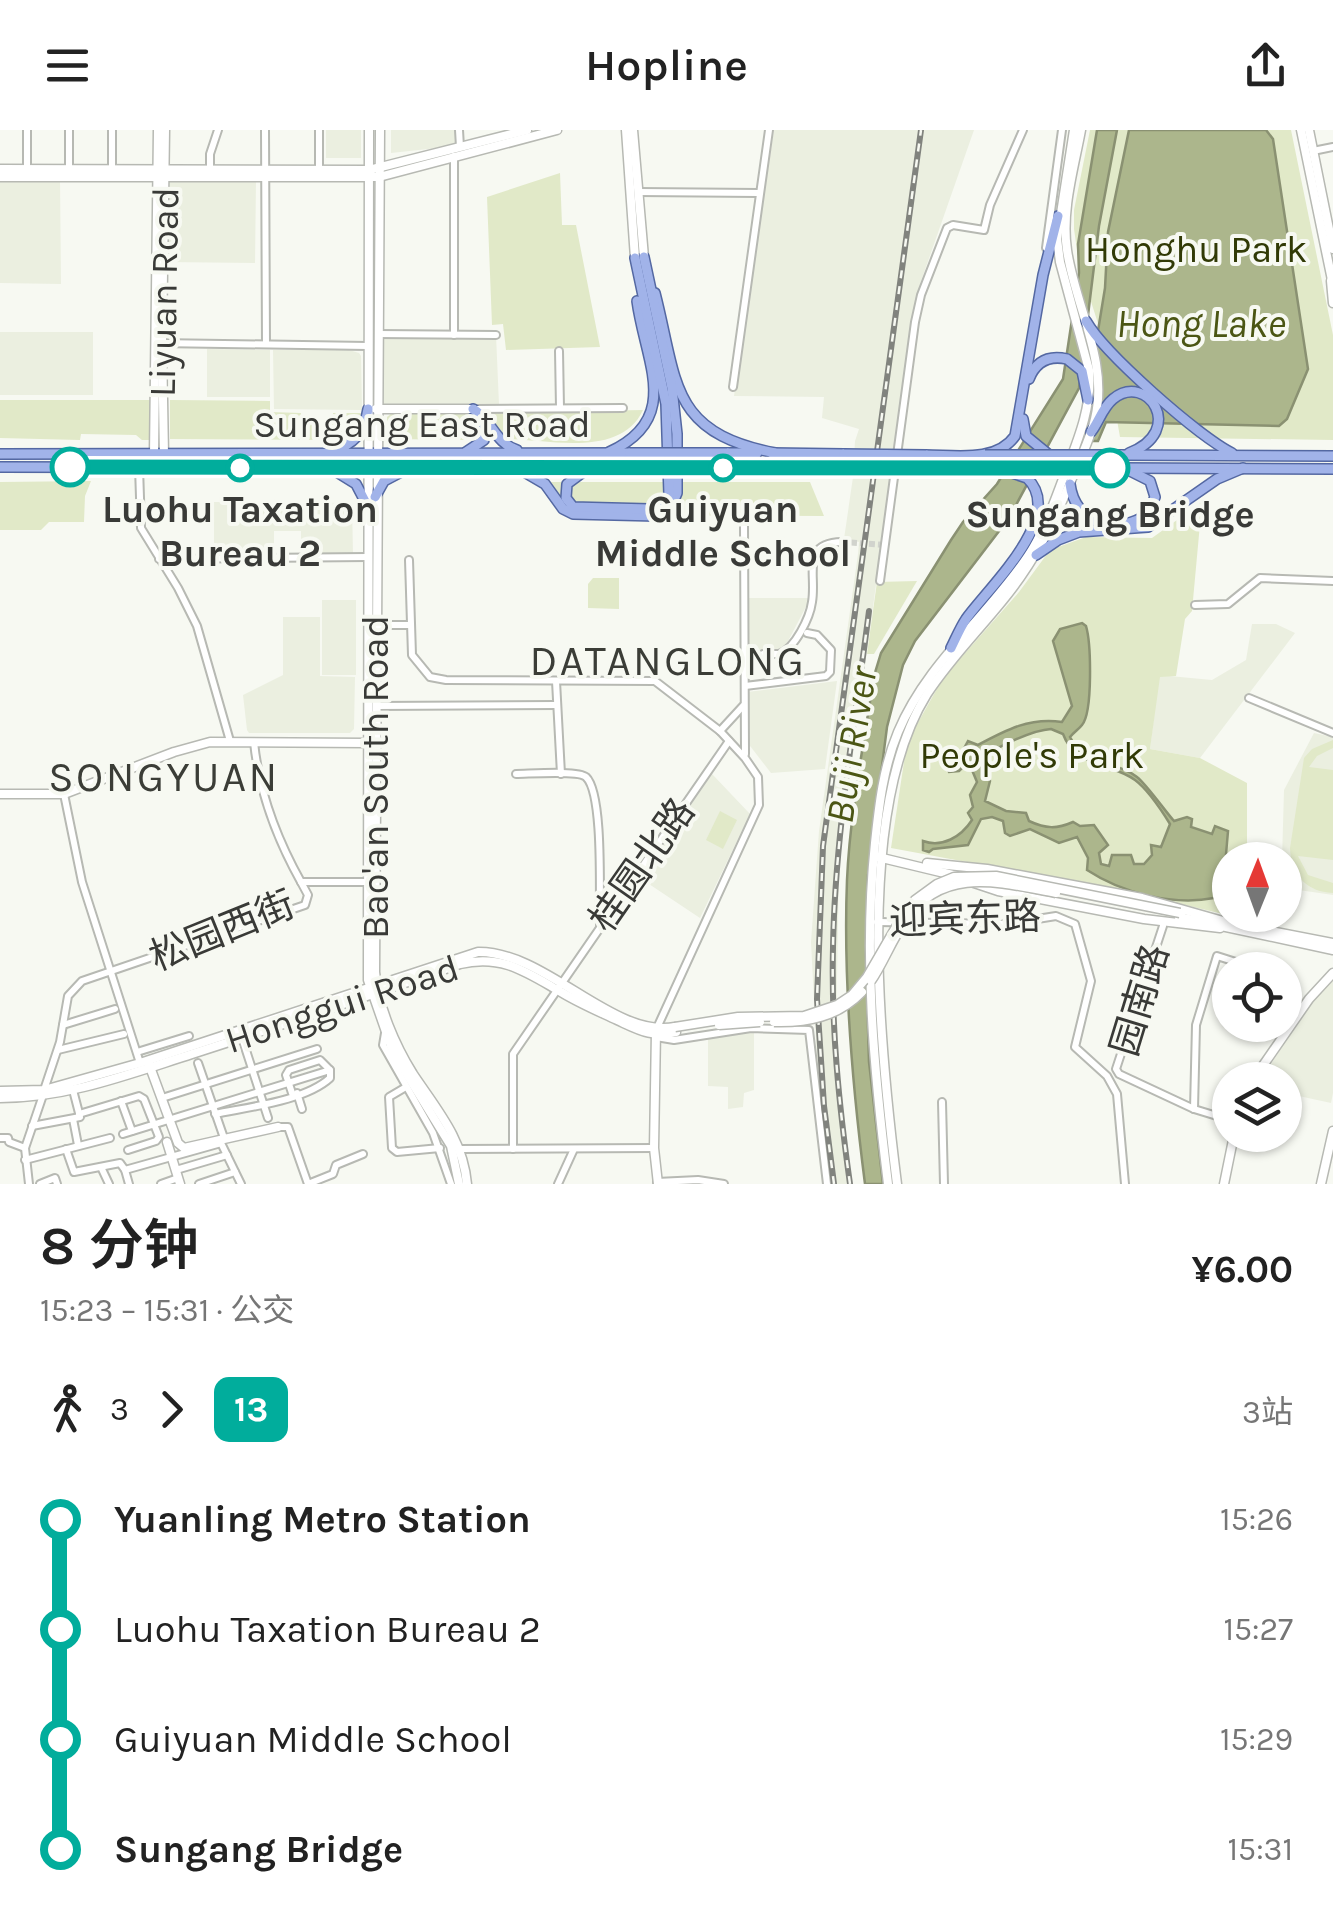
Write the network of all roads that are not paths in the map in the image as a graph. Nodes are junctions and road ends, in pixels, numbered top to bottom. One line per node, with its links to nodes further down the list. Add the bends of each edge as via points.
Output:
1 (27, 130): 28 (street)
2 (69, 130): 29 (street)
3 (112, 130): 30 (street)
4 (158, 130): 34 (street, Liyuan Road)
5 (165, 130): 34 (street, Liyuan Road)
6 (218, 130): 31 (street)
7 (265, 130): 35 (street)
8 (319, 130): 32 (street)
9 (368, 130): 36 (street)
10 (380, 130): 33 (street)
11 (460, 130): 24 (street)
12 (528, 130): 24 (street)
13 (557, 130): 26 (street)
14 (630, 130): 38 (street); 43 (street)
15 (760, 130): 22 (street)
16 (769, 130): 22 (street)
17 (1023, 130): 97 (street, via 984,230 947,228 921,295)
18 (1062, 130): 44 (street)
19 (1077, 130): 40 (street); 42 (street)
20 (1300, 130): 45 (street)
21 (1308, 130): 25 (street)
22 (767, 140): 39 (street)
23 (1333, 147): 25 (street)
24 (460, 148): 33 (street)
25 (1313, 152): 41 (street)
26 (454, 156): 33 (street); 49 (street)
27 (0, 169): 28 (street)
28 (27, 169): 29 (street)
29 (70, 169): 30 (street)
30 (112, 169): 34 (street)
31 (210, 169): 34 (street); 35 (street)
32 (319, 170): 35 (street); 36 (street)
33 (380, 172): 36 (street); 48 (street)
34 (161, 173): 35 (street); 37 (street); 51 (street, Liyuan Road)
35 (265, 173): 36 (street); 52 (street)
36 (369, 173): 53 (street)
37 (0, 176)
38 (637, 192): 39 (street); 43 (street)
39 (759, 194): 55 (street)
40 (1058, 216): 42 (street); 44 (main road)
41 (1333, 249)
42 (1063, 252): 47 (street); 57 (street, via 1087,360)
43 (639, 257): 64 (main road, via 639,315 654,406 638,434); 65 (main road, via 682,397 697,420 726,440); 81 (main road, via 676,420 674,504 656,516 579,516 563,508 542,481); 82 (main road, via 666,404 667,500 650,510 573,506 567,484)
44 (1044, 275): 56 (main road)
45 (1332, 280): 46 (street)
46 (1333, 303)
47 (1086, 322): 62 (street, via 1098,386); 76 (main road, via 1102,346)
48 (378, 334): 49 (street); 60 (street)
49 (454, 335): 50 (street)
50 (496, 335)
51 (159, 343): 52 (street); 75 (street, Liyuan Road)
52 (266, 344): 53 (street)
53 (368, 346): 60 (street)
54 (559, 351): 58 (street)
55 (733, 387)
56 (1025, 396): 57 (main road, via 1034,368 1050,358 1067,359 1084,377); 71 (main road, via 1012,440); 72 (main road, via 1024,432)
57 (1088, 400): 63 (street)
58 (560, 408): 59 (street); 61 (street)
59 (624, 408)
60 (372, 409): 61 (street); 67 (main road, via 357,439); 68 (street)
61 (473, 409): 69 (main road, via 486,436); 70 (main road, via 502,443)
62 (1090, 432): 63 (street); 73 (main road, via 1111,400 1134,392 1148,398 1157,409 1158,431)
63 (1082, 442): 88 (street); 103 (street, via 1031,552)
64 (606, 453): 65 (main road, Sungang East Road, bridge); 70 (main road, Sungang East Road)
65 (775, 453): 71 (main road, Sungang East Road, bridge)
66 (1, 454): 75 (main road, Sungang East Road)
67 (323, 454): 68 (main road, Sungang East Road); 75 (main road, Sungang East Road)
68 (372, 454): 69 (main road, Sungang East Road); 79 (street)
69 (460, 454): 70 (main road, Sungang East Road)
70 (528, 454)
71 (985, 454): 72 (main road, bridge)
72 (1048, 454): 73 (main road, bridge)
73 (1123, 454): 76 (main road)
74 (1333, 454): 76 (main road)
75 (159, 455)
76 (1239, 456)
77 (139, 468): 78 (main road, Sungang East Road); 86 (main road, Sungang East Road); 95 (street, via 141,528)
78 (322, 468): 79 (main road, Sungang East Road); 90 (main road, via 351,479)
79 (372, 468): 80 (main road, Sungang East Road); 89 (street, Bao'an South Road); 90 (street, Bao'an South Road)
80 (412, 468): 81 (main road, Sungang East Road); 89 (main road, via 384,480)
81 (517, 468): 82 (main road, Sungang East Road)
82 (595, 468): 83 (main road, Sungang East Road, bridge)
83 (997, 468): 84 (main road, bridge); 103 (main road, bridge, via 1020,474 1036,489 1039,510 1008,568)
84 (1121, 468): 85 (main road); 88 (main road, via 1143,476 1154,489 1148,514 1133,522 1088,519 1075,505)
85 (1243, 468): 87 (main road); 93 (main road, via 1148,527 1079,532)
86 (0, 469)
87 (1333, 469)
88 (1070, 484): 93 (street)
89 (376, 497): 100 (street, Bao'an South Road)
90 (368, 506): 94 (street, Bao'an South Road)
91 (744, 526): 104 (street)
92 (842, 542): 104 (street, via 818,550 812,602 795,639)
93 (1036, 556): 122 (street, via 922,702 894,772)
94 (368, 557): 95 (street); 116 (street, Bao'an South Road)
95 (160, 559): 114 (street, via 197,626)
96 (409, 560): 101 (street)
97 (880, 581)
98 (1333, 581): 99 (street, via 1260,578 1228,604)
99 (1195, 605)
100 (376, 625): 101 (street); 110 (street, Bao'an South Road)
101 (409, 625): 105 (street, via 412,654 430,677)
102 (807, 633): 106 (street, via 832,652 826,676)
103 (951, 648): 122 (street, via 912,703 889,756)
104 (745, 672): 106 (street)
105 (556, 680): 108 (street); 111 (street, via 654,681)
106 (745, 686): 109 (street)
107 (1249, 698): 112 (street)
108 (557, 705): 110 (street); 119 (street)
109 (744, 705): 111 (street); 117 (street)
110 (376, 706): 134 (street, Bao'an South Road)
111 (720, 731): 113 (street)
112 (1333, 733)
113 (730, 741): 117 (street); 127 (street, 桂圆北路)
114 (230, 742): 115 (street); 121 (street, via 174,752)
115 (254, 742): 116 (street); 123 (street, via 278,840)
116 (367, 742): 124 (street, Bao'an South Road)
117 (745, 758): 139 (street, via 758,777 759,806)
118 (516, 774): 119 (street)
119 (561, 774): 127 (street, via 585,776 596,800)
120 (0, 794): 121 (street)
121 (64, 794): 131 (street, via 82,882)
122 (880, 857): 125 (street, bridge, via 1044,879); 125 (street, via 1039,899); 126 (street)
123 (301, 882): 124 (street, 松园西街); 131 (street, 松园西街, via 305,905)
124 (367, 882): 134 (street, Bao'an South Road)
125 (1179, 915): 129 (street); 139 (street, bridge, via 996,876 954,877 908,907 867,978 838,1005 804,1016 738,1017)
126 (874, 922): 211 (street, via 875,1069); 212 (street); 214 (street, 迎宾东路, via 1006,924 1048,916 1075,924 1091,981 1074,1047 1117,1094)
127 (600, 926): 133 (street, 桂圆北路)
128 (1163, 926): 163 (street, 园南路, via 1116,1069)
129 (1333, 946)
130 (1212, 972): 163 (street, via 1196,1025)
131 (114, 973): 136 (street, via 82,981 68,996); 144 (street)
132 (1333, 973): 145 (street)
133 (559, 987): 134 (street, Honggui Road, via 512,964 482,960); 139 (street, Honggui Road); 185 (street, 桂圆北路, via 513,1054)
134 (373, 990): 137 (street, Bao'an South Road); 141 (street, Honggui Road); 147 (street, Honggui Road); 184 (street, Bao'an South Road, via 405,1059)
135 (114, 1009): 136 (street)
136 (63, 1025): 143 (street)
137 (385, 1033): 151 (street, via 384,1045); 197 (street, Bao'an South Road, via 452,1146)
138 (124, 1034): 143 (street)
139 (656, 1034): 182 (street); 210 (street, via 674,1040 751,1028 809,1030)
140 (190, 1036): 144 (street)
141 (242, 1038): 147 (street, Honggui Road); 148 (street)
142 (317, 1049): 148 (street)
143 (57, 1050): 155 (street)
144 (137, 1052): 147 (street)
145 (1265, 1062)
146 (198, 1064): 150 (street)
147 (145, 1065): 152 (street, Honggui Road); 155 (street, Honggui Road); 157 (street)
148 (252, 1070): 150 (street); 153 (street)
149 (289, 1083): 153 (street); 156 (street); 156 (street, via 289,1070 320,1060 330,1070 326,1082)
150 (204, 1085): 157 (street); 161 (street)
151 (406, 1087): 181 (street); 181 (street, via 389,1097 392,1148)
152 (74, 1090): 155 (street, Honggui Road); 166 (street)
153 (259, 1090): 160 (street); 161 (street)
154 (0, 1094): 155 (street, Honggui Road)
155 (43, 1094): 170 (street)
156 (295, 1095): 160 (street); 162 (street)
157 (162, 1098): 168 (street)
158 (121, 1102): 166 (street); 169 (street, via 144,1099); 172 (street)
159 (942, 1102): 213 (street)
160 (263, 1104): 164 (street); 167 (street)
161 (212, 1105): 164 (street); 168 (street)
162 (302, 1109)
163 (1194, 1109): 165 (street)
164 (216, 1114): 177 (street)
165 (1212, 1114)
166 (76, 1116): 170 (street); 179 (street)
167 (268, 1118)
168 (169, 1119): 169 (street); 177 (street, via 184,1148)
169 (153, 1124): 172 (street); 187 (street, via 156,1141)
170 (32, 1126): 180 (street)
171 (278, 1127): 177 (street); 189 (street, via 288,1128 308,1184)
172 (132, 1131): 174 (street)
173 (1333, 1131): 216 (street)
174 (123, 1134)
175 (0, 1138): 180 (street)
176 (110, 1138): 179 (street)
177 (224, 1138)
178 (167, 1142): 191 (street)
179 (78, 1145): 183 (street)
180 (25, 1148): 192 (street)
181 (440, 1148): 197 (street)
182 (654, 1148): 186 (street); 198 (street)
183 (66, 1149): 192 (street); 193 (street, via 74,1172)
184 (460, 1149): 185 (street); 207 (street, Bao'an South Road)
185 (513, 1149): 186 (street)
186 (574, 1149): 208 (street)
187 (128, 1150)
188 (1231, 1152): 215 (street)
189 (363, 1154)
190 (227, 1155): 191 (street, via 221,1143); 195 (street); 196 (street)
191 (172, 1156): 194 (street); 196 (street)
192 (25, 1160): 199 (street)
193 (100, 1168): 194 (street, via 120,1164); 202 (street)
194 (126, 1170): 203 (street)
195 (235, 1172): 205 (street); 206 (street)
196 (178, 1177): 204 (street)
197 (454, 1182)
198 (657, 1183): 209 (street)
199 (29, 1184)
200 (40, 1184): 201 (street, via 55,1178)
201 (57, 1184)
202 (109, 1184)
203 (129, 1184)
204 (161, 1184)
205 (199, 1184)
206 (241, 1184)
207 (467, 1184)
208 (558, 1184)
209 (724, 1184)
210 (827, 1184)
211 (888, 1184)
212 (897, 1184)
213 (944, 1184)
214 (1125, 1184)
215 (1224, 1184)
216 (1321, 1184)

